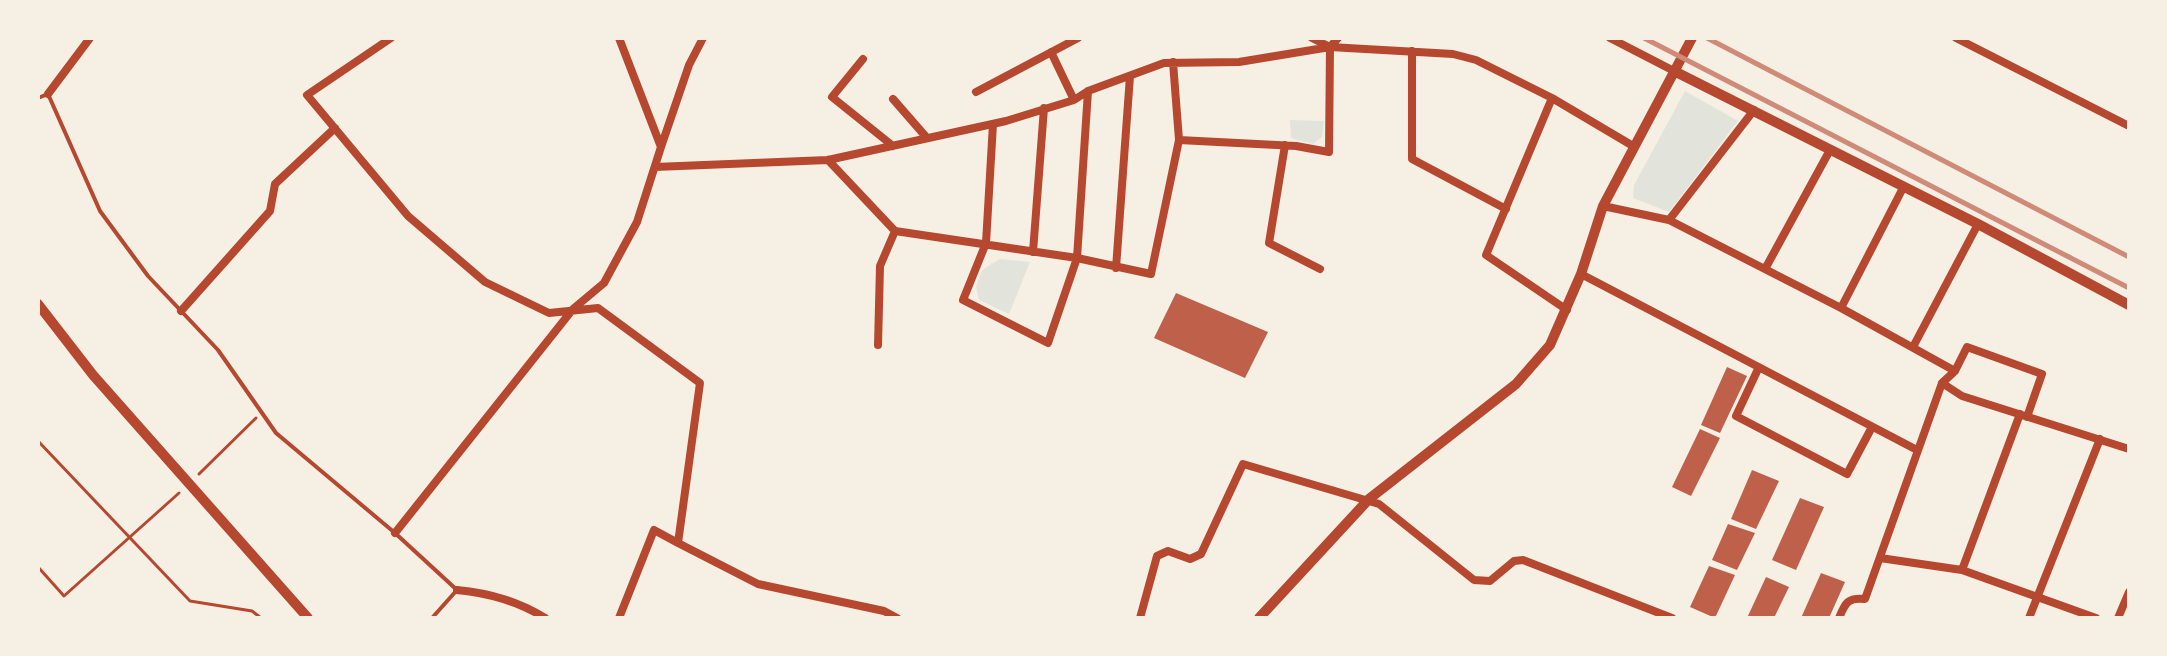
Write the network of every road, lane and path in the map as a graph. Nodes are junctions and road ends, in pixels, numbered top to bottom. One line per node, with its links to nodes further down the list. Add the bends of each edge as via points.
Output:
1 (90, 38): 20 (street)
2 (391, 38): 29 (street, via 307,95)
3 (619, 38): 35 (street)
4 (703, 38): 35 (street)
5 (1078, 38): 13 (street)
6 (1312, 38): 11 (street)
7 (1338, 38): 11 (street)
8 (1610, 38): 16 (street)
9 (1692, 38): 16 (street)
10 (1956, 38): 28 (street)
11 (1330, 47): 12 (street); 15 (street, via 1239,62); 32 (street, via 1329,152)
12 (1412, 51): 22 (street, via 1476,60); 41 (street, via 1412,159)
13 (1051, 52): 19 (street); 24 (street)
14 (863, 59): 33 (street, via 832,97)
15 (1173, 62): 17 (street); 31 (street)
16 (1674, 71): 26 (street); 34 (street)
17 (1130, 76): 18 (street); 48 (street)
18 (1088, 91): 24 (street); 47 (street)
19 (976, 92)
20 (48, 94): 21 (lane); 57 (lane, via 100,211)
21 (38, 98)
22 (1552, 98): 34 (street); 41 (street)
23 (893, 99): 30 (street)
24 (1074, 100): 25 (street)
25 (1044, 108): 27 (street); 46 (street)
26 (1754, 110): 36 (street); 42 (street)
27 (993, 124): 30 (street); 45 (street)
28 (2129, 126)
29 (335, 128): 55 (street, via 408,216 485,282 549,313); 57 (street, via 275,184 270,211)
30 (927, 138): 33 (street)
31 (1179, 140): 32 (street); 48 (street, via 1151,274)
32 (1285, 145): 49 (street, via 1269,243)
33 (893, 146): 37 (street)
34 (1633, 146): 40 (street)
35 (661, 147): 38 (street)
36 (1830, 150): 39 (street); 50 (street)
37 (828, 160): 38 (street); 44 (street)
38 (655, 167): 55 (street, via 637,222 604,283)
39 (1904, 186): 43 (street); 54 (street)
40 (1603, 206): 42 (street); 51 (street)
41 (1506, 209): 56 (street, via 1486,255)
42 (1669, 220): 50 (street)
43 (1978, 224): 53 (street); 59 (street)
44 (895, 231): 45 (street); 58 (street, via 880,266)
45 (986, 243): 46 (street); 47 (street, via 963,300 1048,343)
46 (1033, 252): 47 (street)
47 (1077, 258): 48 (street)
48 (1116, 268)
49 (1320, 269)
50 (1765, 269): 54 (street)
51 (1581, 274): 56 (street); 60 (street)
52 (38, 304): 70 (street)
53 (2129, 305)
54 (1841, 308): 59 (street)
55 (573, 309): 72 (street); 74 (street, via 598,308 700,383)
56 (1567, 310): 71 (street, via 1550,345 1516,384)
57 (181, 311): 63 (lane, via 218,350)
58 (878, 345)
59 (1913, 347): 61 (street)
60 (1759, 367): 65 (street); 65 (street, via 1736,416 1847,474)
61 (1955, 371): 62 (street); 64 (street, via 1967,347 2042,374)
62 (1942, 383): 64 (street, via 1962,396); 69 (street)
63 (262, 412): 70 (path); 72 (lane, via 276,433)
64 (2023, 416): 66 (street); 77 (street)
65 (1872, 427): 69 (street)
66 (2100, 439): 68 (street); 80 (street)
67 (38, 441): 73 (path)
68 (2129, 449)
69 (1917, 450): 75 (street)
70 (189, 483): 73 (path); 82 (street)
71 (1369, 499): 87 (street, via 1243,464 1201,554 1190,559 1168,551 1157,556); 88 (street); 89 (street, via 1474,580 1490,581 1523,560)
72 (395, 533): 78 (lane)
73 (128, 538): 76 (path, via 64,596); 81 (path, via 190,601 252,611)
74 (678, 543): 85 (street, via 654,530); 86 (street, via 758,584)
75 (1880, 558): 77 (street); 90 (street, via 1865,599 1846,603)
76 (38, 567)
77 (1962, 570): 80 (street)
78 (457, 590): 83 (lane); 84 (street, via 523,604)
79 (2129, 592): 93 (street)
80 (2037, 596): 91 (street); 92 (street)
81 (261, 618)
82 (308, 618)
83 (432, 618)
84 (545, 618)
85 (619, 618)
86 (897, 618)
87 (1140, 618)
88 (1259, 618)
89 (1672, 618)
90 (1839, 618)
91 (2029, 618)
92 (2096, 618)
93 (2118, 618)

